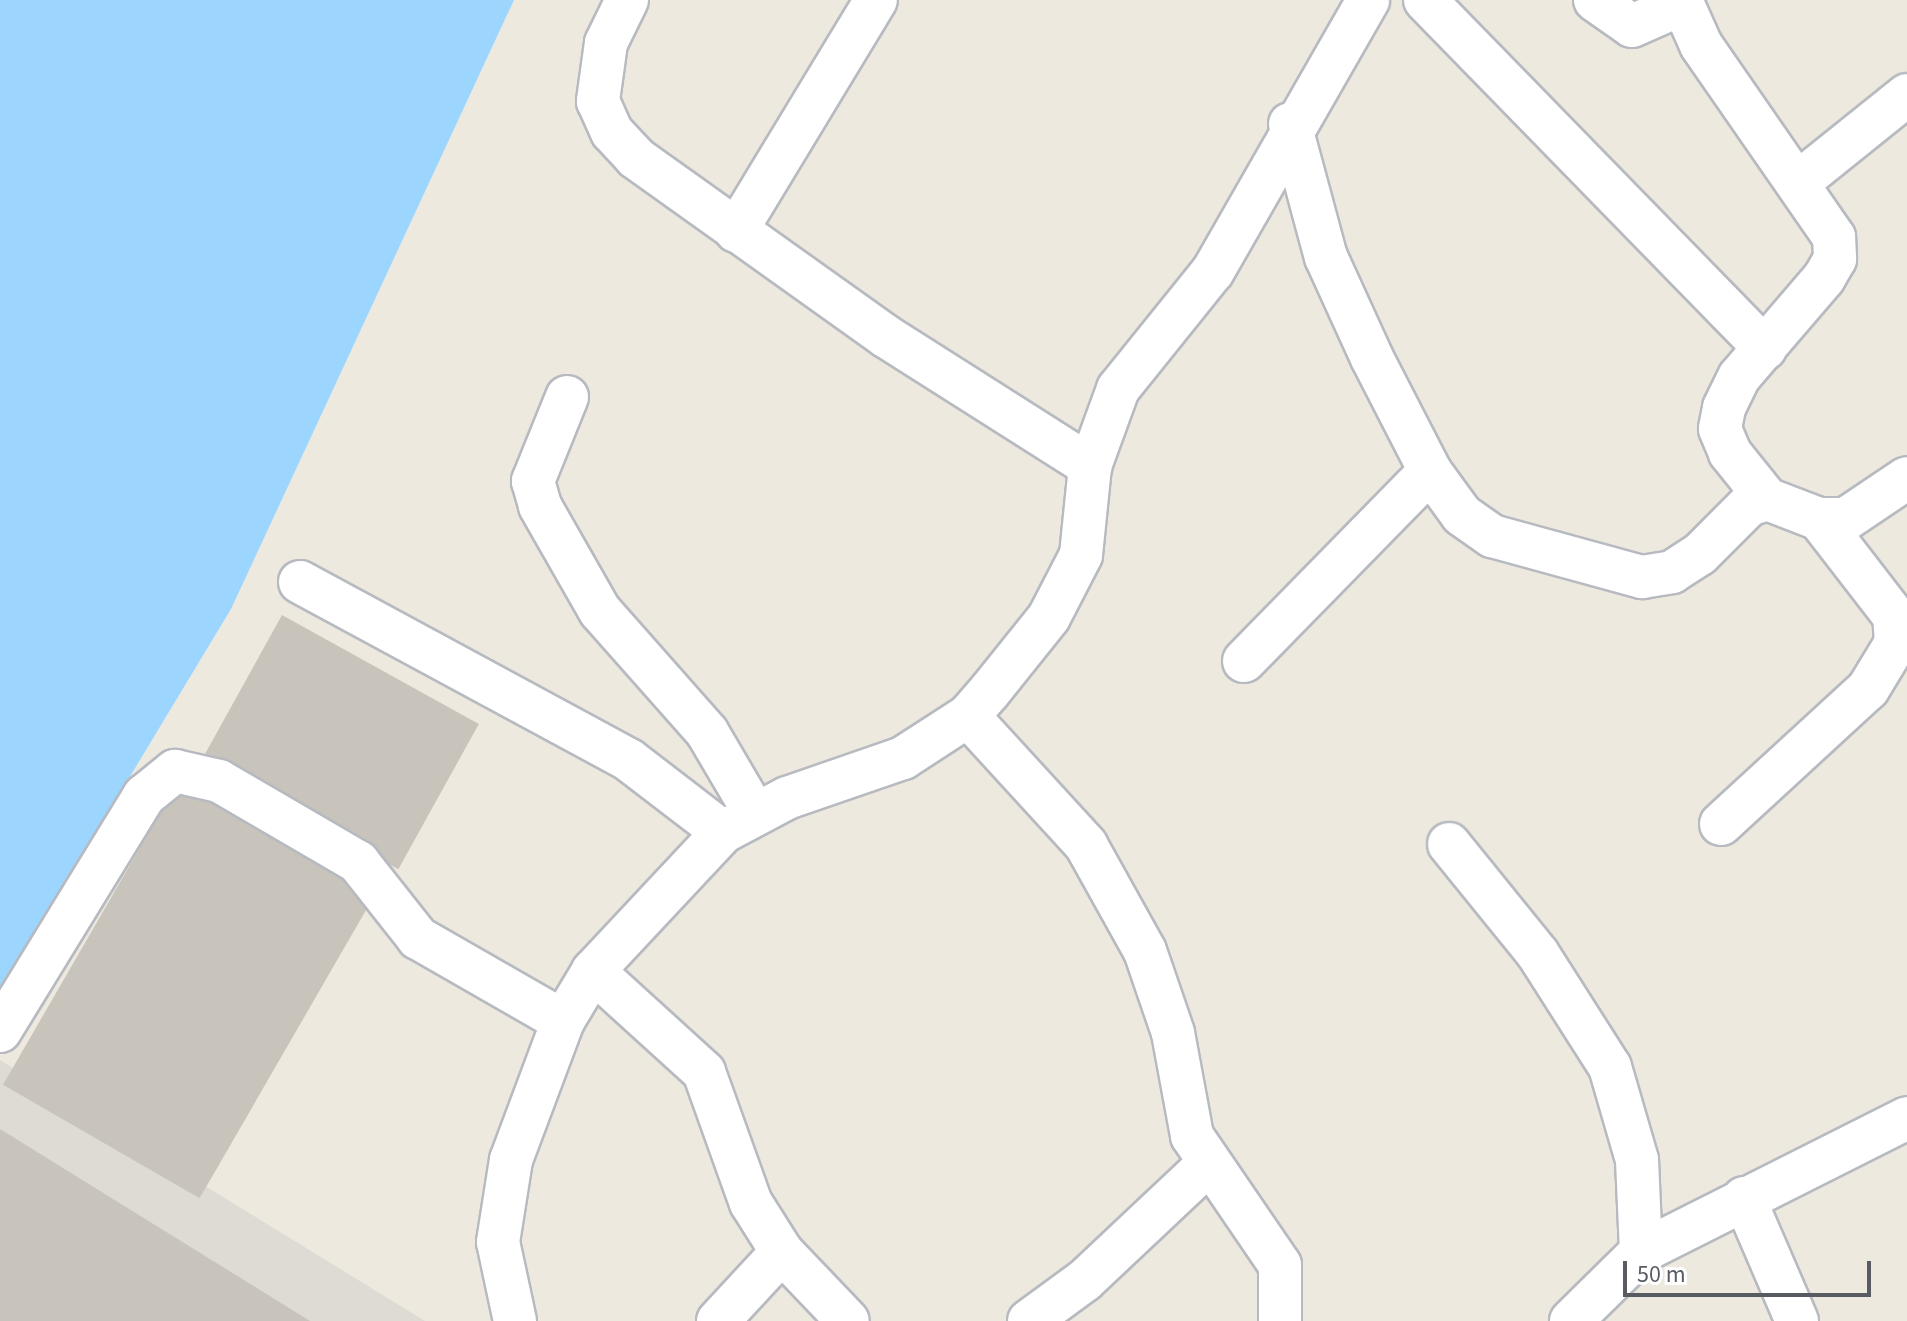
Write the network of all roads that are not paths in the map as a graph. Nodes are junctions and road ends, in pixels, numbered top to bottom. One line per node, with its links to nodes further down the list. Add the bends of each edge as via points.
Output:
1 (627, 0): 10 (street, via 599,75 598,101 612,132 636,158)
2 (876, 0): 10 (street)
3 (1368, 0): 8 (street)
4 (1425, 0): 11 (street)
5 (1595, 0): 6 (street, via 1632,26)
6 (1682, 2): 9 (street, via 1701,45)
7 (1907, 95): 9 (street)
8 (1290, 124): 13 (street, via 1213,271 1118,389); 14 (street, via 1326,257)
9 (1800, 181): 11 (street, via 1823,211 1835,259)
10 (736, 231): 13 (street)
11 (1765, 348): 16 (street, via 1739,377 1720,429)
12 (567, 397): 21 (street, via 533,481 540,506 600,611 707,732)
13 (1090, 466): 20 (street, via 1081,555 1067,584)
14 (1430, 471): 16 (street, via 1462,515 1492,536 1642,577 1672,572 1700,554 1725,524); 19 (street)
15 (1907, 478): 17 (street, via 1846,519)
16 (1767, 499): 17 (street)
17 (1819, 519): 22 (street, via 1894,616 1896,643 1868,689)
18 (300, 582): 21 (street)
19 (1244, 661)
20 (968, 716): 21 (street, via 903,758); 28 (street, via 1105,874 1145,951 1173,1033 1192,1136)
21 (738, 822): 24 (street)
22 (1721, 824)
23 (1449, 844): 31 (street, via 1546,965 1610,1067 1637,1160)
24 (593, 971): 25 (street); 30 (street, via 704,1072 751,1203)
25 (563, 1021): 26 (street, via 418,938 358,862 219,781 175,771 144,796); 32 (street, via 502,1198 499,1270)
26 (0, 1031)
27 (1907, 1118): 29 (street)
28 (1209, 1163): 35 (street, via 1085,1280); 36 (street, via 1271,1241 1280,1265)
29 (1744, 1198): 31 (street); 38 (street)
30 (782, 1252): 33 (street); 34 (street)
31 (1641, 1252): 37 (street)
32 (515, 1321)
33 (718, 1321)
34 (848, 1321)
35 (1029, 1321)
36 (1280, 1321)
37 (1571, 1321)
38 (1797, 1321)

